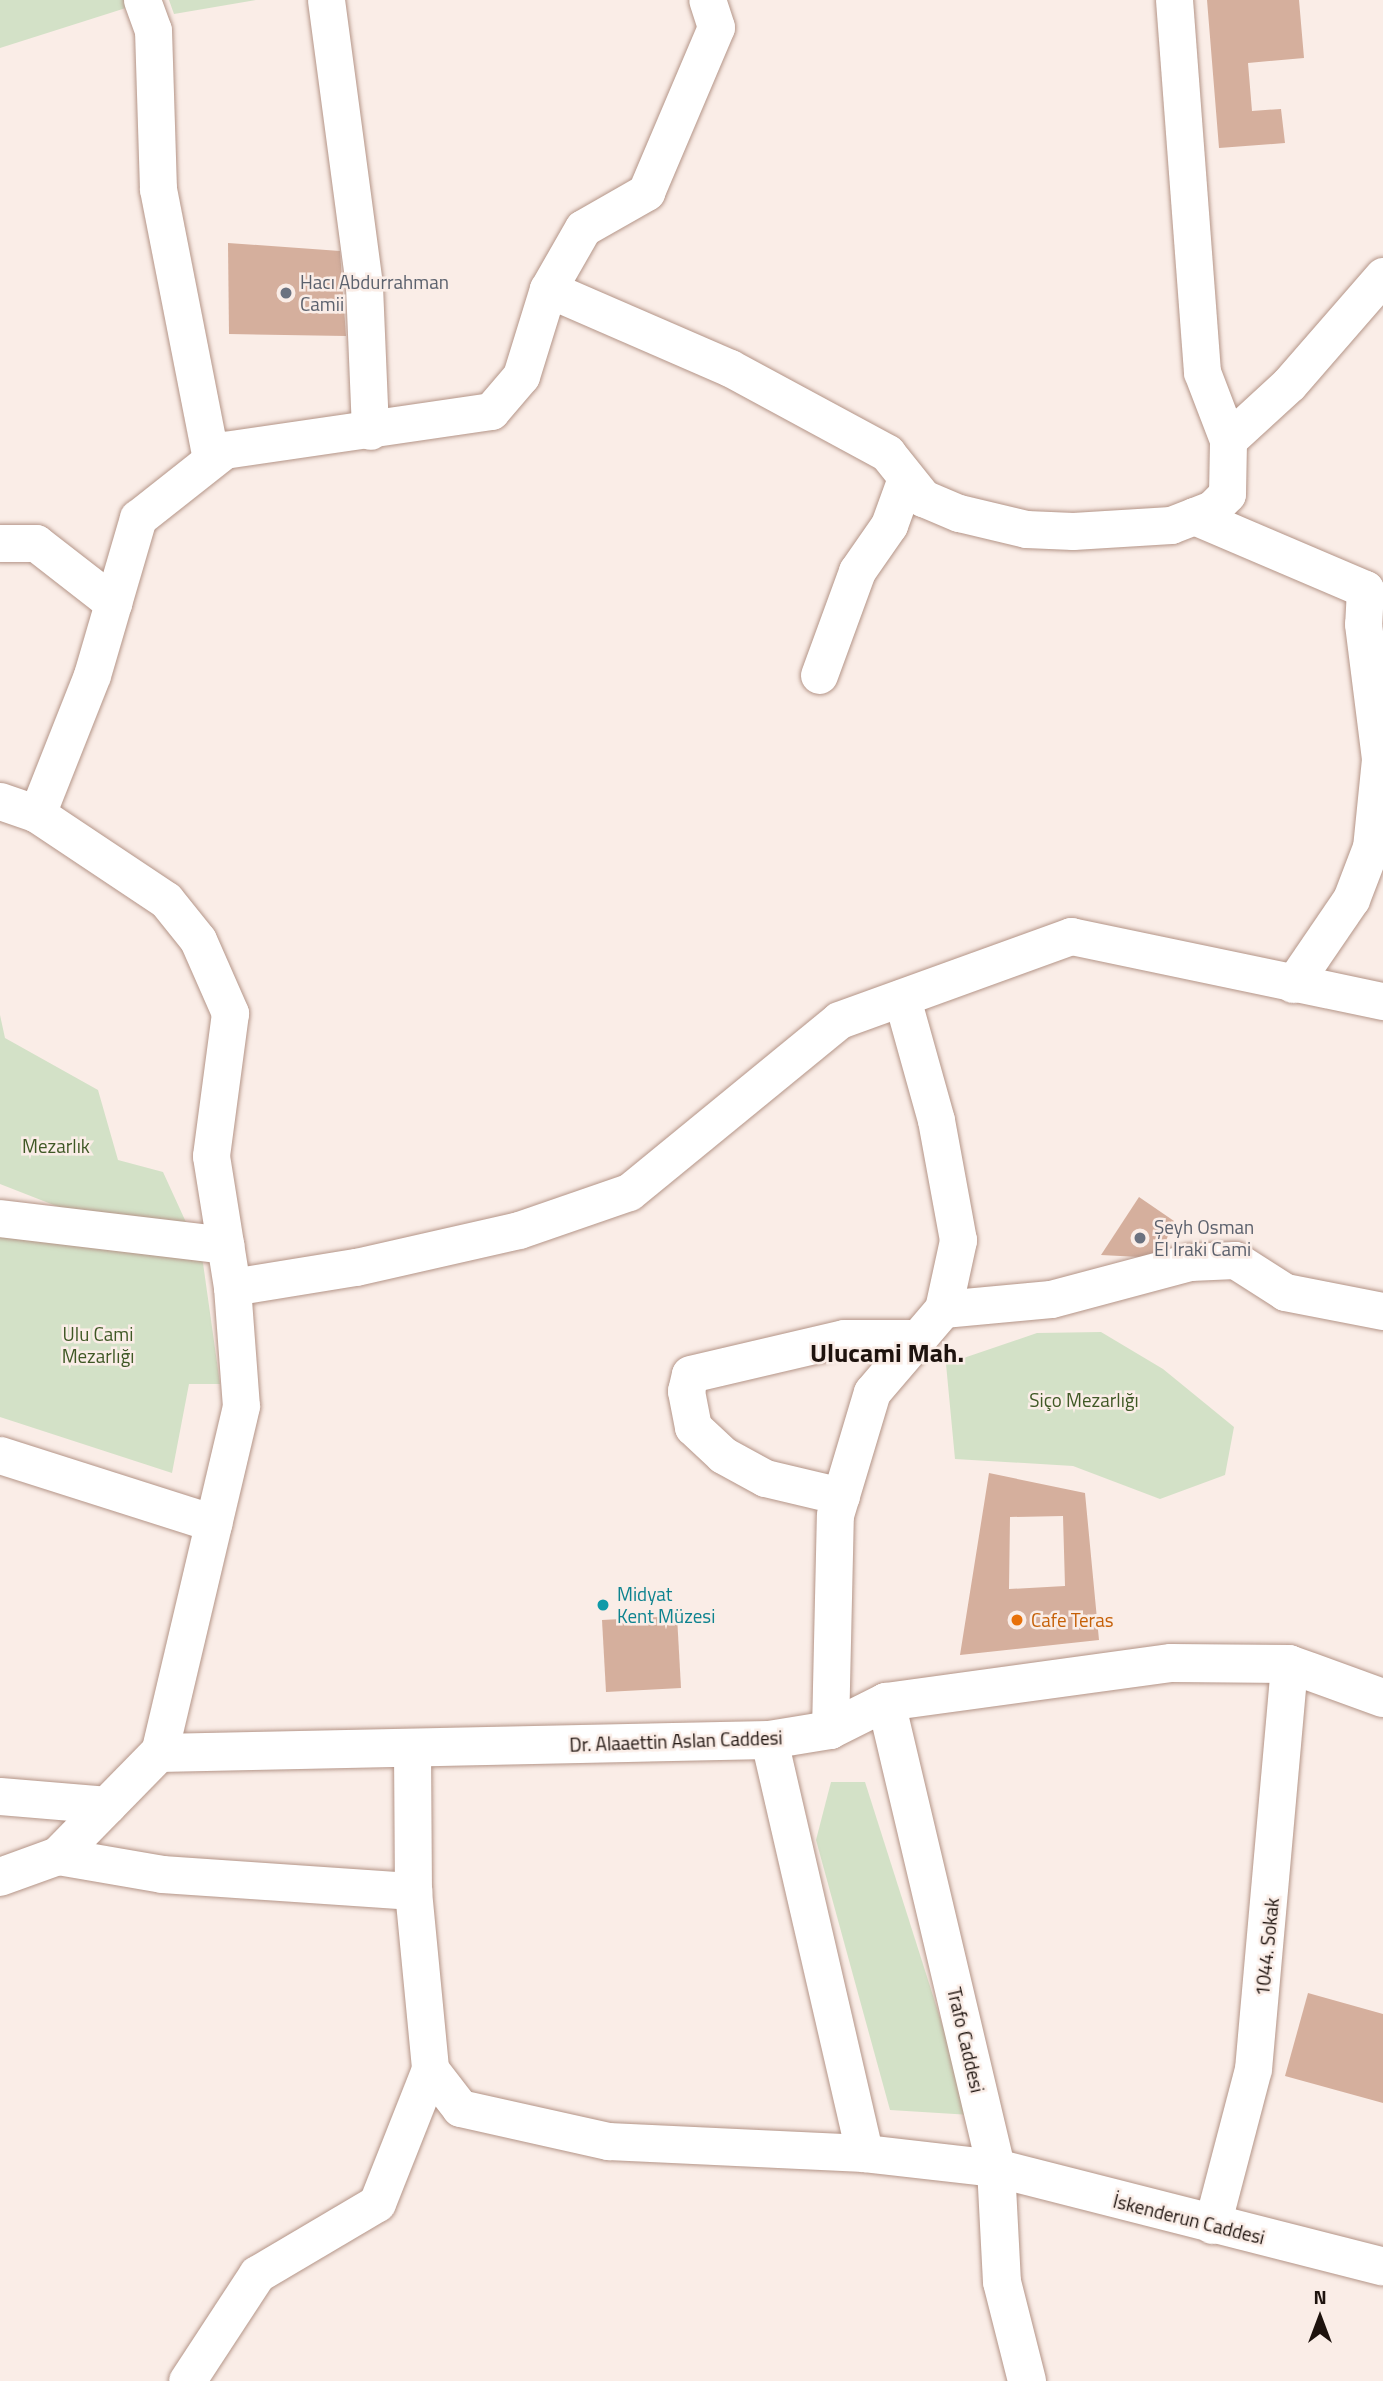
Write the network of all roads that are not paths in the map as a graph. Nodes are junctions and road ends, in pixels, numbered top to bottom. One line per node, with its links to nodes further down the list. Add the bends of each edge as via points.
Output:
1 (142, 0): 9 (street, via 153,30 158,188)
2 (326, 0): 7 (street, via 364,286)
3 (707, 0): 6 (street, via 716,27 646,192 583,228)
4 (1174, 0): 8 (street, via 1202,372)
5 (1383, 276): 8 (street, via 1289,384)
6 (548, 289): 7 (street, via 522,376 491,411); 10 (street, via 730,368 887,453)
7 (370, 431): 9 (street, via 224,450)
8 (1228, 440): 11 (street, via 1227,494)
9 (211, 458): 13 (street, via 138,518)
10 (906, 478): 11 (street, via 923,498 1026,530 1171,525); 14 (street, via 889,525 857,571)
11 (1194, 516): 17 (street, via 1365,589 1363,624 1380,759 1371,846 1351,899)
12 (0, 543): 13 (street, via 36,543)
13 (113, 603): 16 (street)
14 (820, 676)
15 (0, 801): 16 (street)
16 (37, 814): 21 (street, via 166,900 198,940 230,1013 211,1156)
17 (1293, 984): 18 (street, via 1071,936); 19 (street)
18 (902, 998): 22 (street, via 838,1020 629,1192 519,1230 356,1267); 23 (street, via 936,1119 958,1240)
19 (1383, 1001)
20 (0, 1217): 21 (street)
21 (225, 1245): 22 (street)
22 (232, 1287): 28 (street, via 240,1406)
23 (943, 1309): 24 (street, via 1051,1299 1190,1262 1235,1261 1285,1292); 25 (street)
24 (1383, 1311)
25 (914, 1338): 27 (street, via 872,1392); 27 (street, via 844,1338 690,1374 686,1391 693,1427 723,1455 765,1478)
26 (0, 1455): 28 (street)
27 (841, 1496): 32 (street)
28 (213, 1523): 35 (street)
29 (1289, 1664): 30 (street, Dr. Alaaettin Aslan Caddesi); 31 (street, Dr. Alaaettin Aslan Caddesi, via 1171,1663); 44 (street, 1044. Sokak, via 1253,2069)
30 (1383, 1698)
31 (886, 1702): 32 (street, Dr. Alaaettin Aslan Caddesi); 43 (street, Trafo Caddesi)
32 (830, 1730): 33 (street, Dr. Alaaettin Aslan Caddesi)
33 (769, 1740): 34 (street, Dr. Alaaettin Aslan Caddesi); 42 (street)
34 (412, 1750): 35 (street, Dr. Alaaettin Aslan Caddesi); 40 (street)
35 (159, 1753): 37 (street)
36 (0, 1796): 37 (street)
37 (108, 1805): 38 (street)
38 (58, 1856): 39 (street); 40 (street, via 162,1874)
39 (0, 1877)
40 (413, 1891): 41 (street)
41 (430, 2069): 42 (street, via 460,2108 608,2141); 46 (street, via 377,2203 257,2274)
42 (864, 2153): 43 (street)
43 (996, 2168): 44 (street, İskenderun Caddesi); 47 (street, Trafo Caddesi, via 1002,2282)
44 (1212, 2225): 45 (street, İskenderun Caddesi)
45 (1383, 2267)
46 (187, 2381)
47 (1027, 2381)

